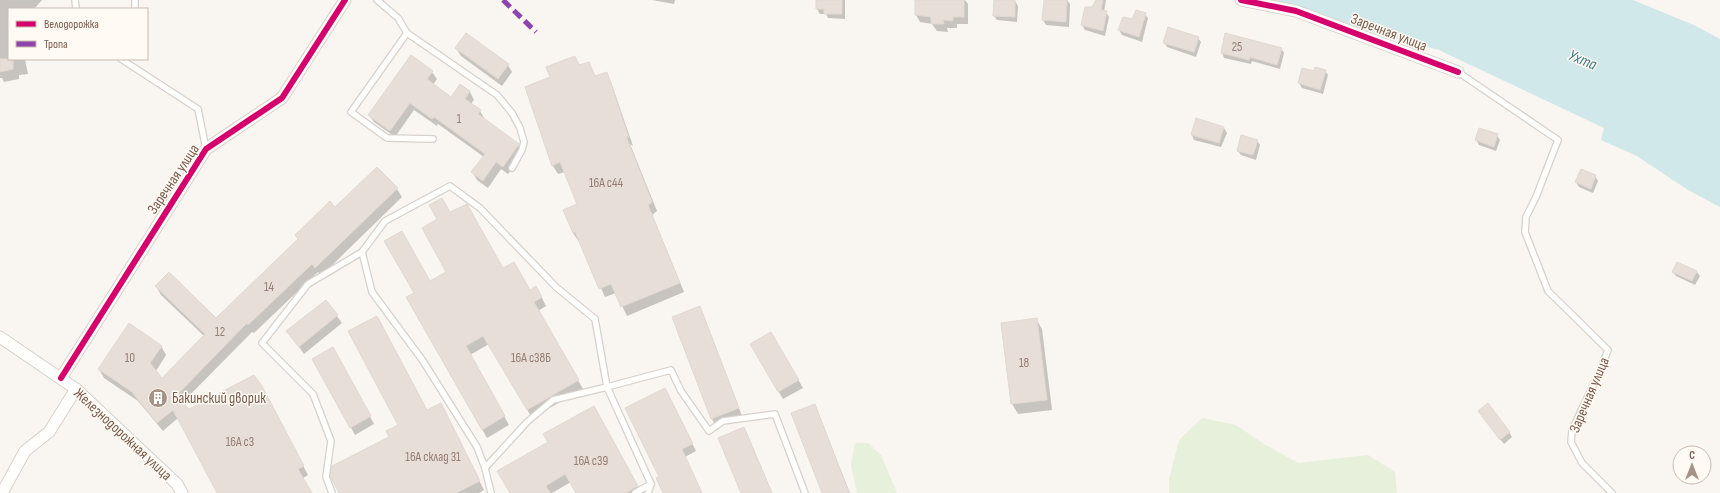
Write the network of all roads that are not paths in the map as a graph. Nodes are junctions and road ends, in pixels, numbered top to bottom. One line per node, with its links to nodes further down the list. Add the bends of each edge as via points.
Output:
1 (345, 0): 8 (street, Заречная улица, via 282,98)
2 (377, 0): 4 (lane, via 398,18)
3 (1241, 0): 6 (street, Заречная улица, via 1296,12)
4 (407, 33): 7 (lane, via 351,112 387,138); 9 (lane, via 497,95 512,113 524,142)
5 (122, 60): 8 (lane, via 198,109)
6 (1458, 72): 24 (lane, Заречная улица, via 1558,140 1526,217 1525,232 1548,291 1608,350 1572,430 1571,442 1582,464)
7 (433, 140)
8 (206, 149): 12 (street, Заречная улица)
9 (512, 168)
10 (362, 252): 13 (lane, via 385,221 450,186 480,208 556,287 594,319); 15 (lane, via 372,292 423,361 477,447); 19 (lane, via 308,284 262,343 313,394 331,441 326,477)
11 (0, 337): 12 (street, Железнодорожная улица)
12 (61, 378): 14 (street, Железнодорожная улица)
13 (607, 387): 15 (lane, via 553,400 527,422); 16 (lane); 23 (lane, via 672,370 681,391 708,431 723,421 775,414)
14 (76, 389): 17 (street, via 49,432 25,451 4,491); 18 (street, Железнодорожная улица, via 177,484)
15 (485, 468): 20 (lane)
16 (651, 484): 21 (lane); 22 (lane)
17 (0, 493)
18 (182, 493)
19 (332, 493)
20 (492, 493)
21 (635, 493)
22 (648, 493)
23 (805, 493)
24 (1612, 493)

